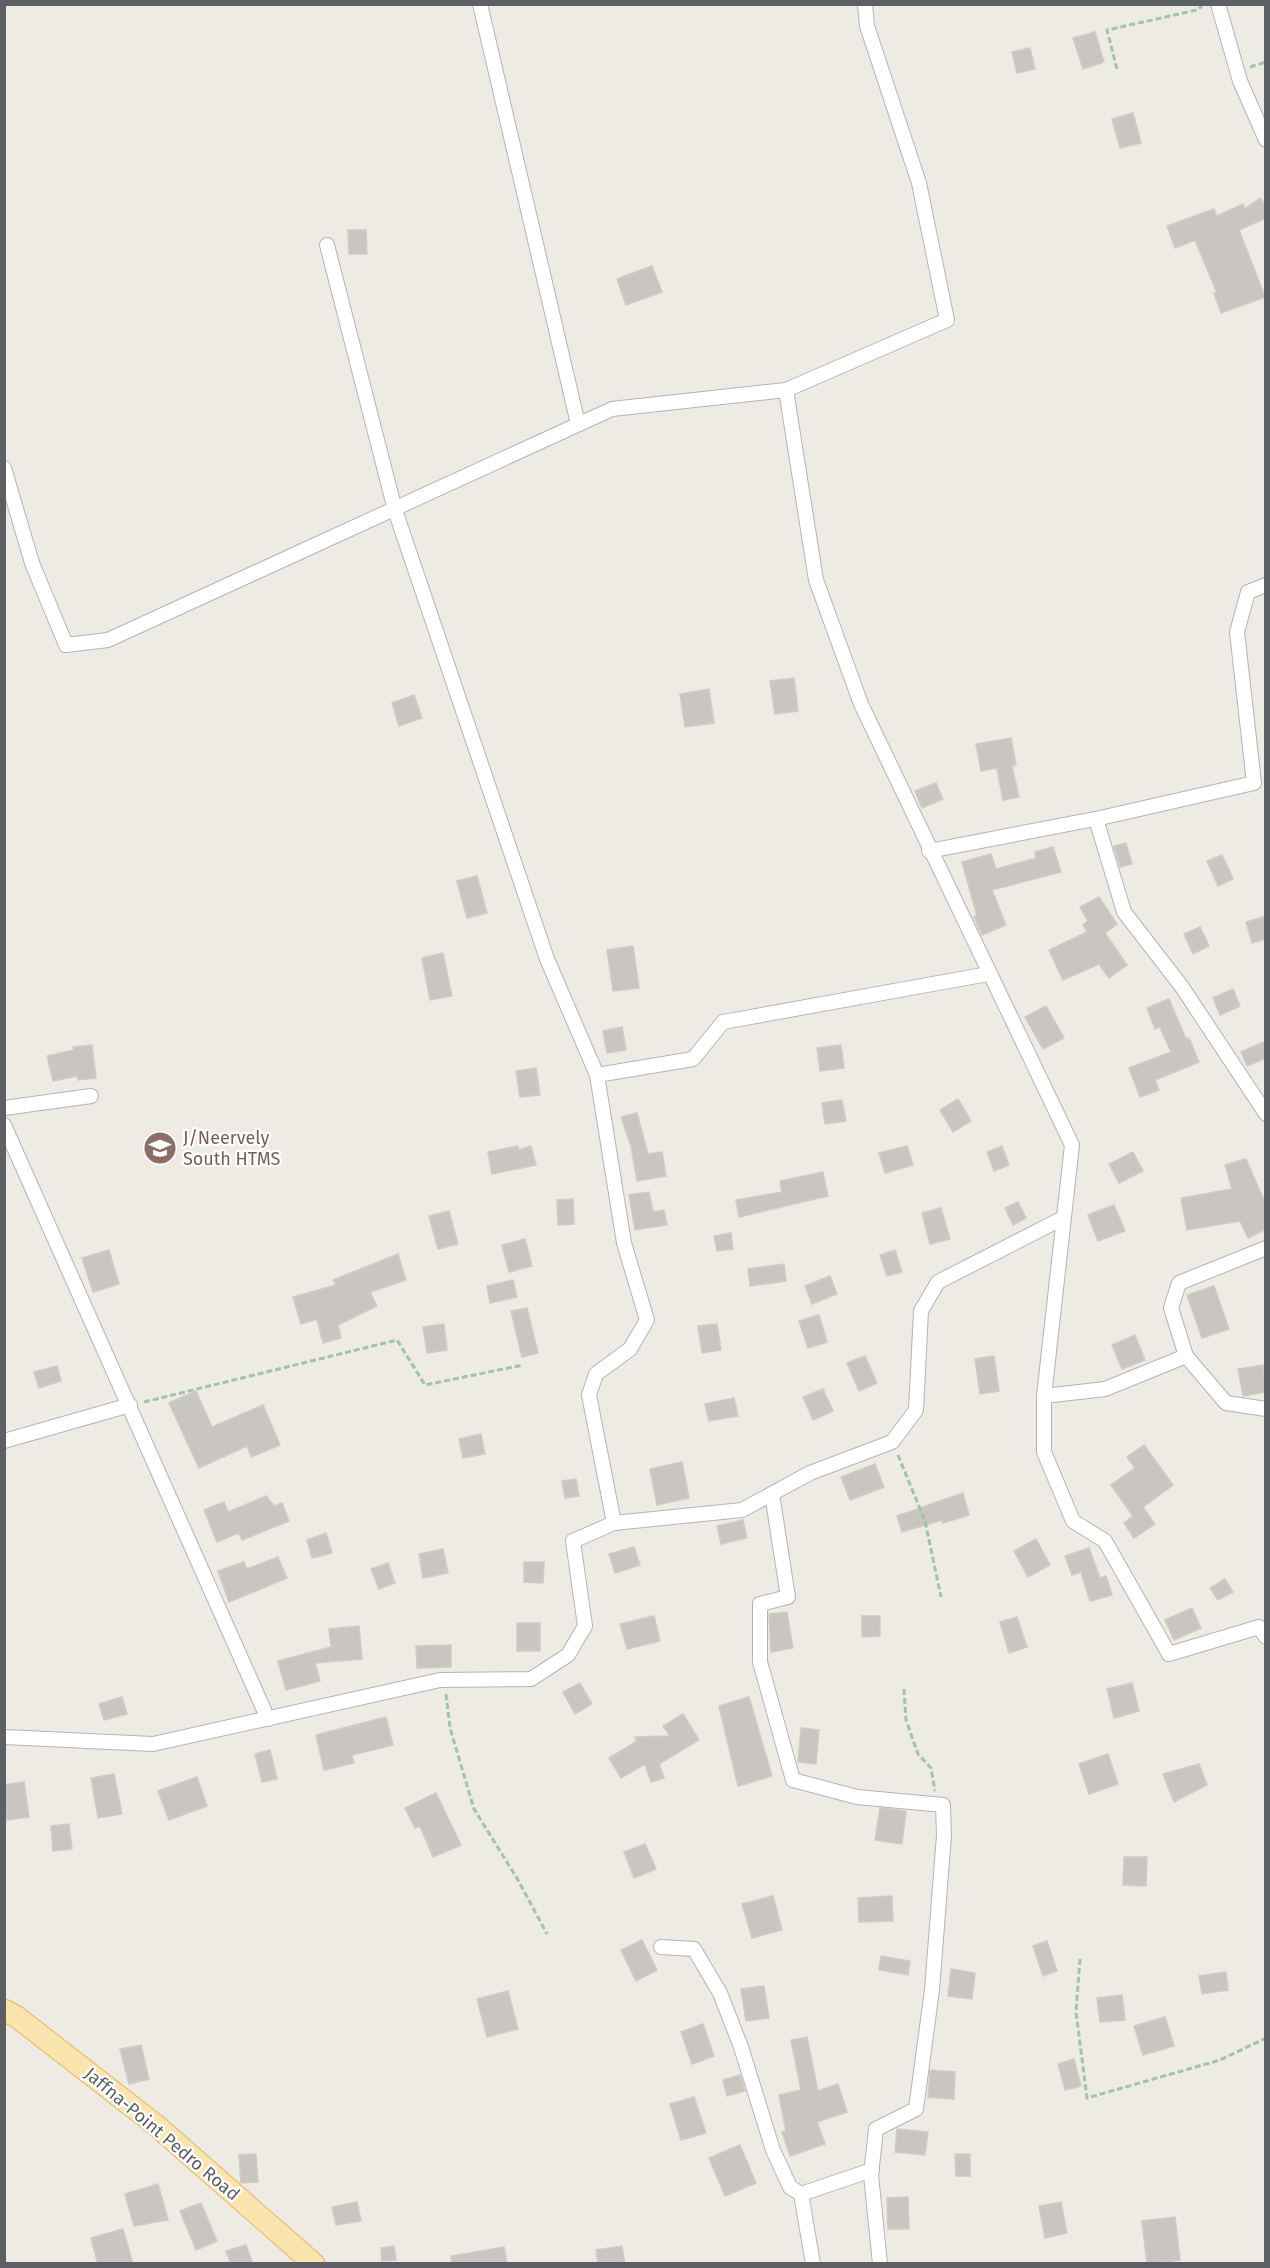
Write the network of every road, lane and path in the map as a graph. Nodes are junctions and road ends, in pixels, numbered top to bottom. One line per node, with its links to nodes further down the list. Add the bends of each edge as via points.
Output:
1 (480, 4): 9 (street)
2 (865, 4): 8 (street, via 867,26 919,183 947,320)
3 (1203, 4): 5 (path, via 1197,10 1107,30)
4 (1218, 4): 6 (street, via 1240,81)
5 (1117, 69)
6 (1266, 140)
7 (327, 245): 11 (street)
8 (786, 390): 9 (street, via 612,409); 14 (street, via 816,580 861,704)
9 (578, 424): 11 (street)
10 (4, 468): 11 (street, via 32,563 66,645 108,640)
11 (395, 510): 16 (street, via 547,959)
12 (1266, 585): 13 (street, via 1248,592 1237,632 1254,783)
13 (1096, 819): 14 (street); 19 (street, via 1124,912 1182,987)
14 (929, 851): 15 (street)
15 (988, 974): 16 (street, via 723,1022 693,1059); 21 (street, via 1072,1145)
16 (597, 1075): 31 (street, via 624,1243 647,1320 630,1349 596,1374 590,1395)
17 (92, 1096): 18 (street)
18 (4, 1108)
19 (1266, 1114)
20 (4, 1125): 26 (street)
21 (1063, 1218): 25 (street); 29 (street, via 938,1282 921,1311 916,1410)
22 (1266, 1248): 23 (street, via 1179,1283 1171,1308)
23 (1186, 1356): 25 (street, via 1106,1389); 27 (street, via 1226,1403)
24 (523, 1365): 26 (path, via 425,1385 397,1341)
25 (1044, 1396): 33 (street, via 1044,1452 1073,1521 1105,1541 1169,1654 1259,1627)
26 (130, 1405): 28 (street); 36 (street)
27 (1266, 1408)
28 (4, 1442)
29 (892, 1442): 30 (street, via 810,1473); 32 (path, via 925,1521)
30 (772, 1494): 31 (street, via 742,1510); 38 (street, via 788,1597 760,1604 760,1662 793,1780 857,1797)
31 (614, 1522): 34 (street, via 573,1541 585,1626 568,1655 531,1678)
32 (941, 1597)
33 (1266, 1637)
34 (444, 1680): 36 (street); 39 (path, via 450,1728 474,1809)
35 (904, 1689): 38 (path, via 906,1720 918,1754 931,1768)
36 (268, 1719): 37 (street, via 153,1744)
37 (4, 1737)
38 (937, 1804): 44 (street, via 943,1805 944,1835 932,1990 916,2109 876,2129)
39 (547, 1934)
40 (661, 1947): 45 (street, via 694,1948 720,1993 773,2150 790,2187)
41 (1080, 1959): 43 (path, via 1076,2012 1087,2098 1220,2060)
42 (4, 2010): 46 (main road, Jaffna-Point Pedro Road, via 157,2126)
43 (1266, 2038)
44 (872, 2170): 45 (street); 48 (street)
45 (801, 2194): 47 (street)
46 (314, 2264)
47 (813, 2264)
48 (880, 2264)

